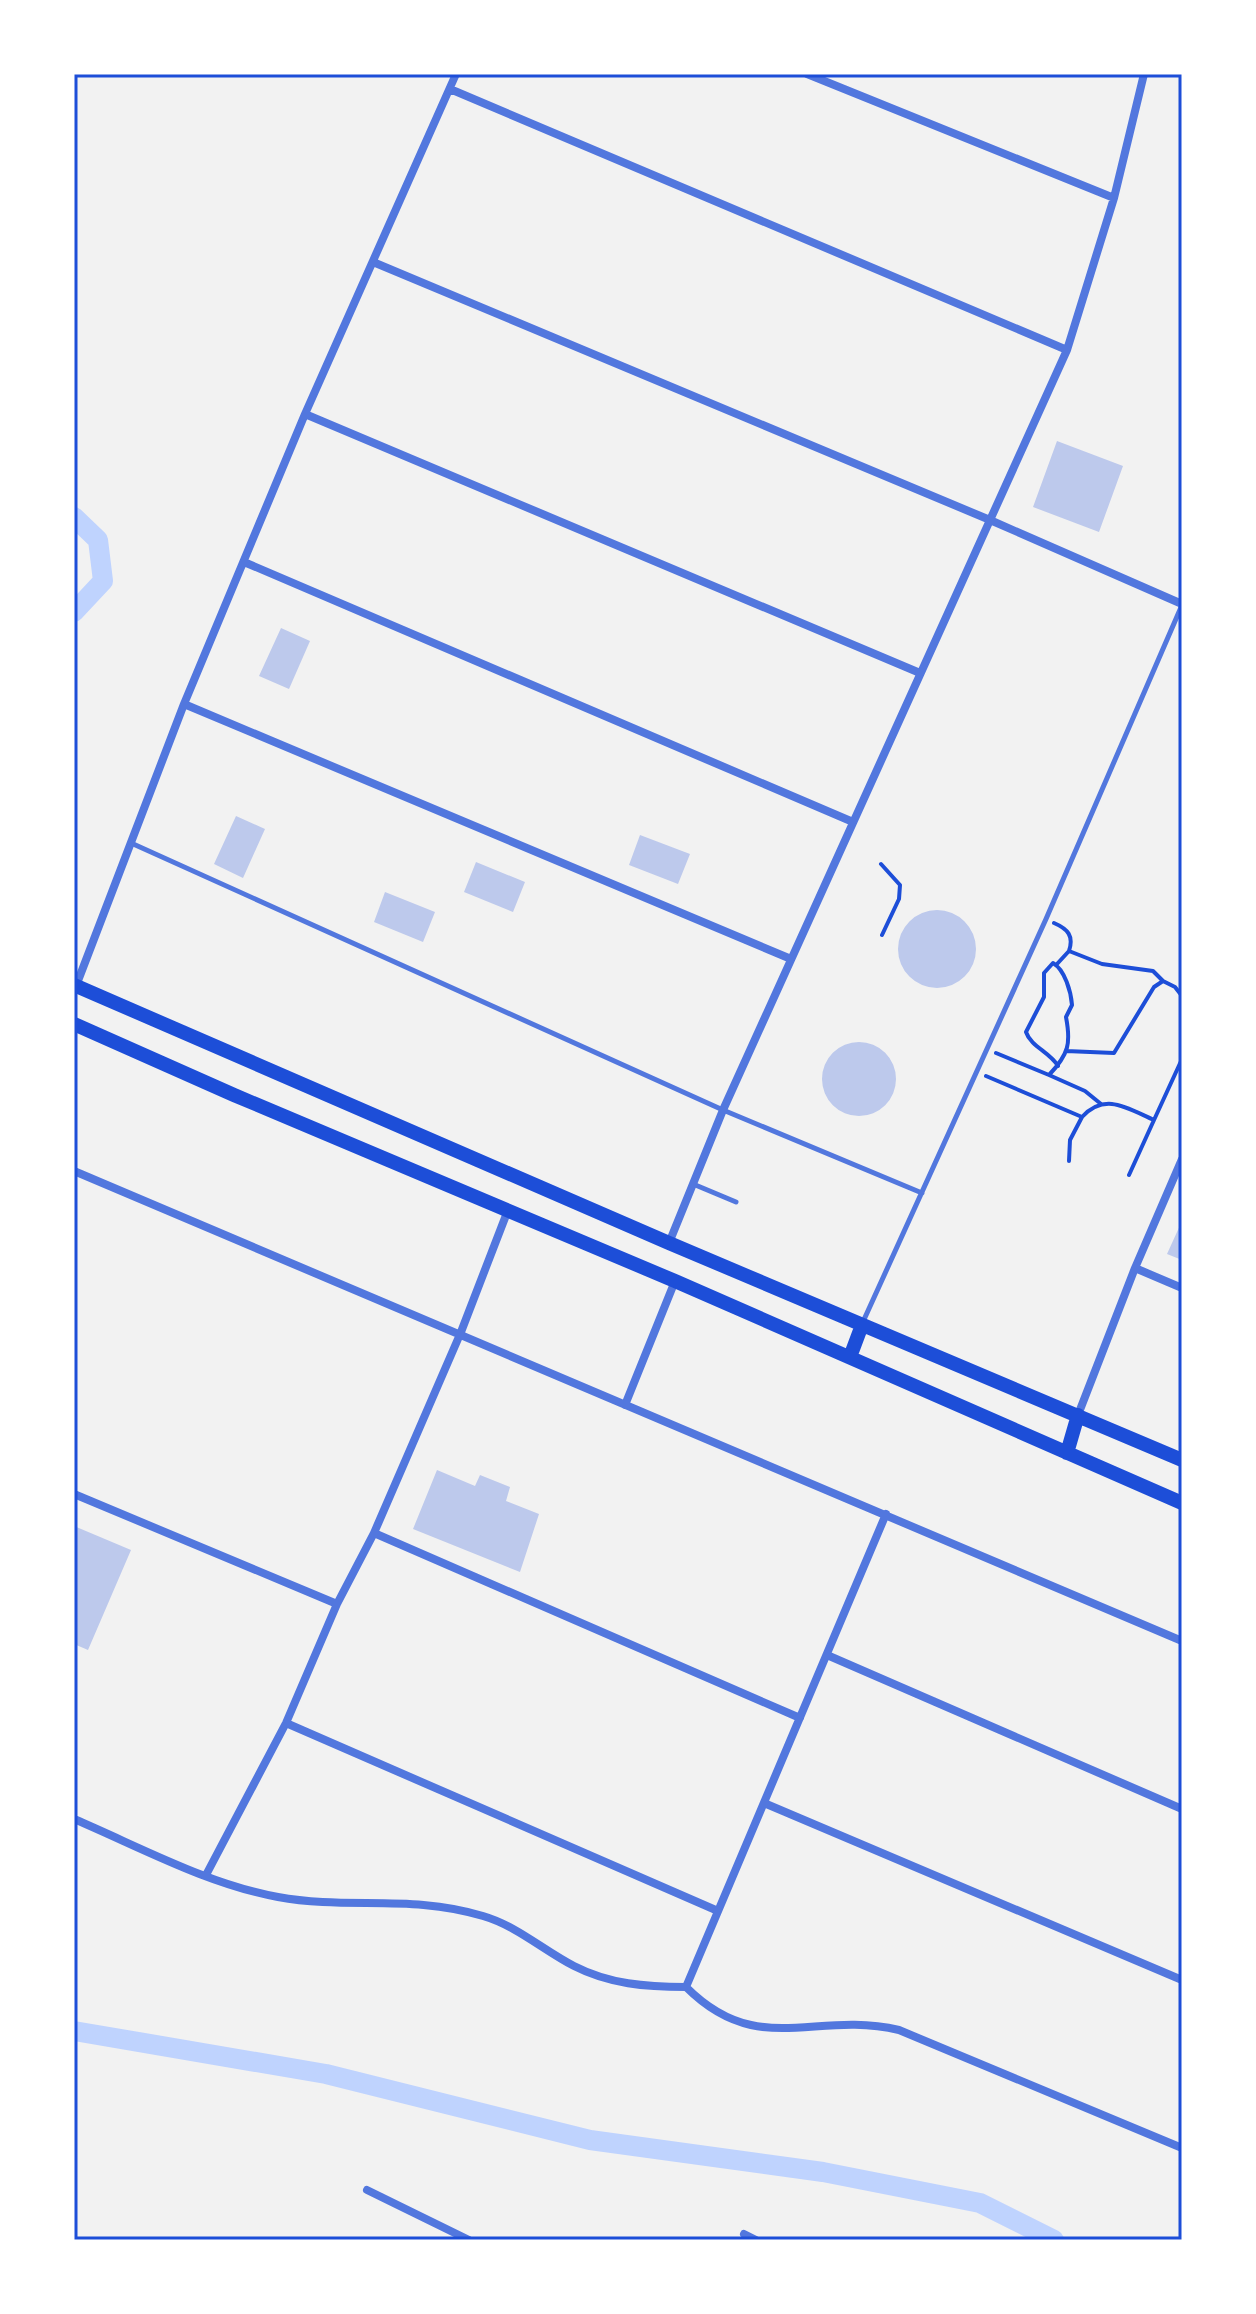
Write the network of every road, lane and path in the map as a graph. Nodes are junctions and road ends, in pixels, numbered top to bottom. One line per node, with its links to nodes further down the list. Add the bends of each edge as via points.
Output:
1 (456, 74): 4 (street)
2 (807, 74): 5 (street)
3 (1144, 74): 5 (street)
4 (450, 89): 6 (street); 7 (street)
5 (1114, 198): 7 (street)
6 (373, 262): 8 (street); 9 (street)
7 (1067, 350): 9 (street)
8 (305, 414): 10 (street); 12 (street)
9 (990, 520): 11 (street); 12 (street)
10 (244, 562): 13 (street); 14 (street)
11 (1182, 604): 17 (lane)
12 (920, 673): 14 (street)
13 (184, 704): 15 (street); 20 (street)
14 (853, 822): 20 (street)
15 (130, 843): 23 (street); 33 (lane)
16 (881, 864): 18 (path, via 900,885)
17 (1046, 919): 19 (path, via 1068,931); 26 (lane)
18 (882, 935)
19 (1069, 951): 21 (path); 22 (path, via 1102,964 1153,971)
20 (791, 959): 33 (street)
21 (1057, 964): 27 (path, via 1072,1005 1066,1017 1071,1035); 29 (path, via 1044,973 1044,997 1026,1032)
22 (1163, 981): 24 (path); 27 (path, via 1150,991 1114,1053)
23 (75, 986): 44 (main road)
24 (1182, 996)
25 (74, 1024): 43 (main road)
26 (987, 1049): 30 (lane); 31 (path)
27 (1066, 1051): 29 (path)
28 (1182, 1059): 35 (path)
29 (1058, 1066): 31 (path)
30 (976, 1072): 34 (path); 41 (lane)
31 (1049, 1075): 32 (path)
32 (1101, 1104): 34 (path); 35 (path, via 1113,1103)
33 (723, 1110): 40 (street); 41 (lane)
34 (1082, 1117): 37 (path, via 1070,1140)
35 (1154, 1120): 39 (path)
36 (1182, 1159): 45 (street)
37 (1069, 1161)
38 (74, 1171): 49 (street)
39 (1129, 1175)
40 (692, 1183): 42 (lane); 44 (street)
41 (922, 1193): 48 (lane)
42 (736, 1202)
43 (508, 1210): 46 (main road); 49 (street)
44 (669, 1243): 48 (main road)
45 (1135, 1268): 47 (street); 52 (street)
46 (675, 1281): 50 (main road); 51 (street)
47 (1182, 1288)
48 (862, 1325): 50 (main road); 52 (main road)
49 (461, 1332): 51 (street); 58 (street)
50 (850, 1357): 53 (main road)
51 (625, 1405): 57 (street)
52 (1078, 1415): 53 (main road); 54 (main road)
53 (1067, 1453): 56 (main road)
54 (1182, 1460)
55 (74, 1494): 59 (street)
56 (1182, 1503)
57 (886, 1514): 60 (street); 61 (street)
58 (374, 1533): 59 (street); 62 (street)
59 (337, 1604): 63 (street)
60 (1182, 1641)
61 (827, 1655): 62 (street); 65 (street)
62 (800, 1718): 64 (street)
63 (286, 1723): 67 (street); 68 (street)
64 (764, 1803): 68 (street); 69 (street)
65 (1182, 1809)
66 (74, 1819): 67 (street)
67 (206, 1875): 70 (street, via 281,1898 437,1904 510,1927 574,1966 607,1979 635,1986)
68 (718, 1911): 70 (street)
69 (1182, 1980)
70 (686, 1987): 71 (street, via 704,2005 755,2027 872,2024 899,2030)
71 (1182, 2148)
72 (367, 2190): 74 (street)
73 (744, 2234): 75 (street)
74 (469, 2240)
75 (756, 2240)

